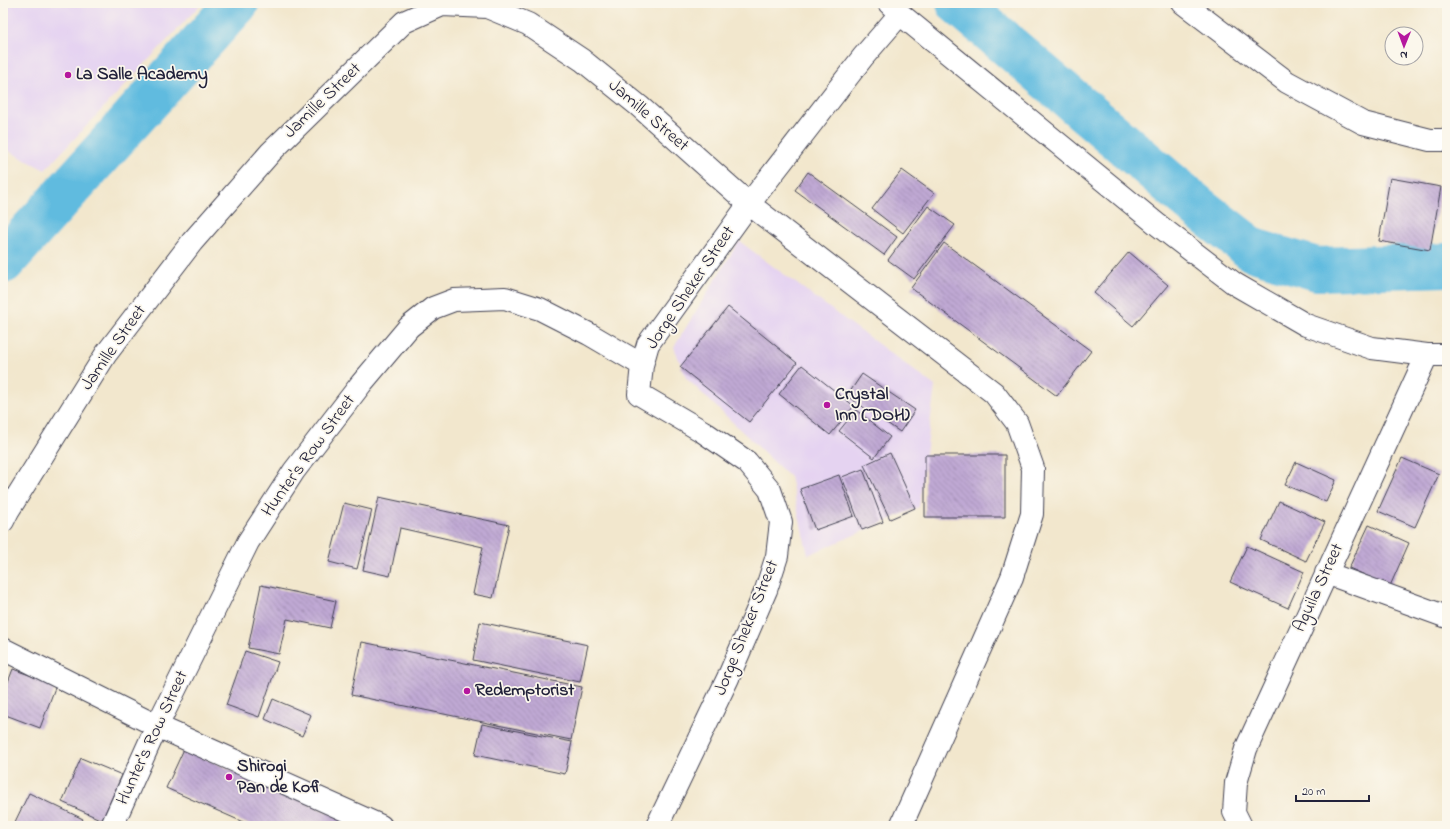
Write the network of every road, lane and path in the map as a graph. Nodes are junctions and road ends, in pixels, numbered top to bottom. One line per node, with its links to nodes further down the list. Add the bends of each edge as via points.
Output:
1 (1183, 3): 3 (street, via 1287,82 1363,123 1430,140)
2 (895, 9): 4 (street, Jorge Sheker Street, via 863,57); 5 (street, via 1158,225 1235,284 1306,325 1372,348)
3 (1447, 140)
4 (749, 204): 6 (street, Jorge Sheker Street, via 648,344); 7 (street, Jamille Street, via 582,60 528,24 487,7 442,5 404,22 271,152 192,242 106,354); 15 (street, Jamille Street, via 994,393 1017,423 1033,468 1032,514 1012,577)
5 (1437, 355): 8 (street, Aguila Street)
6 (642, 366): 11 (street, Hunter's Row Street, via 589,334 540,309 505,298 454,300 433,308 409,327 294,471 248,542); 14 (street, Jorge Sheker Street, via 639,394 702,431 747,462 770,490 781,522 778,556 766,590 728,678)
7 (3, 521)
8 (1326, 573): 9 (street); 16 (street, Aguila Street, via 1246,749 1236,783 1234,812)
9 (1447, 617)
10 (3, 649): 11 (street)
11 (157, 726): 12 (street); 13 (street, Hunter's Row Street)
12 (376, 825)
13 (112, 826)
14 (657, 826)
15 (901, 826)
16 (1242, 826)

